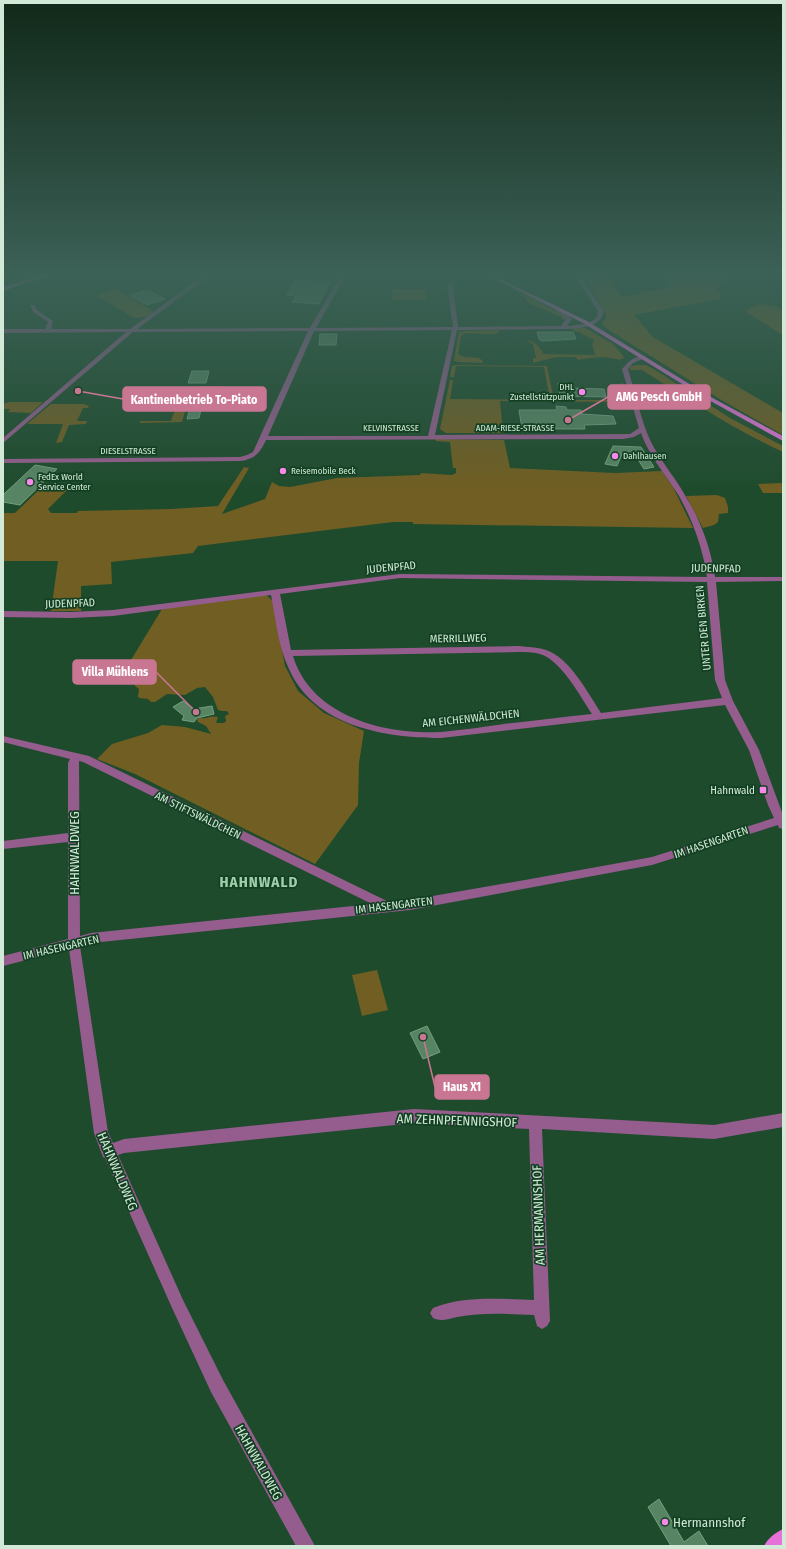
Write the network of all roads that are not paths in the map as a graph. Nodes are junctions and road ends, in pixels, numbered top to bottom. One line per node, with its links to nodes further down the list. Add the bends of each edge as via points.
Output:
1 (114, 345): 12 (street)
2 (305, 345): 10 (street)
3 (451, 345): 9 (street, KELVINSTRASSE)
4 (624, 345): 5 (main road)
5 (644, 357): 6 (main road); 7 (street)
6 (650, 361): 7 (street); 11 (main road)
7 (629, 364): 8 (street, UNTER DEN BIRKEN, via 625,369)
8 (643, 428): 9 (street, ADAM-RIESE-STRASSE, via 632,436 624,437); 15 (street, UNTER DEN BIRKEN, via 654,454 683,497 695,522 708,556)
9 (431, 437): 10 (street, KELVINSTRASSE)
10 (264, 438): 13 (street, DIESELSTRASSE, via 257,453 240,459)
11 (783, 439)
12 (3, 441)
13 (3, 461)
14 (783, 579): 15 (street, JUDENPFAD)
15 (710, 580): 16 (street, JUDENPFAD, via 400,576); 19 (street, UNTER DEN BIRKEN, via 716,618 719,675)
16 (275, 592): 17 (street, JUDENPFAD, via 113,613); 18 (street, AM EICHENWÄLDCHEN)
17 (3, 614)
18 (288, 653): 20 (street, MERRILLWEG, via 534,650 546,653 560,663); 20 (street, AM EICHENWÄLDCHEN, via 299,681 321,704 350,720 392,733 441,735)
19 (728, 701): 20 (street, AM EICHENWÄLDCHEN); 23 (street, UNTER DEN BIRKEN, via 754,750)
20 (598, 716)
21 (3, 739): 22 (street, AM STIFTSWÄLDCHEN)
22 (75, 757): 24 (street, HAHNWALDWEG); 26 (street, AM STIFTSWÄLDCHEN, via 86,759)
23 (781, 822): 26 (street, IM HASENGARTEN, via 640,864)
24 (74, 837): 25 (street); 27 (street, HAHNWALDWEG)
25 (3, 845)
26 (388, 907): 27 (street, IM HASENGARTEN, via 91,938)
27 (74, 942): 28 (street, IM HASENGARTEN); 31 (street, HAHNWALDWEG, via 98,1122)
28 (3, 961)
29 (783, 1120): 30 (street, AM ZEHNPFENNIGSHOF, via 714,1132)
30 (535, 1123): 31 (street, AM ZEHNPFENNIGSHOF, via 414,1116 124,1146); 32 (street, AM HERMANNSHOF, via 541,1315 493,1306)
31 (108, 1152): 34 (street, HAHNWALDWEG, via 217,1386)
32 (438, 1313)
33 (783, 1538): 35 (main road)
34 (306, 1546)
35 (773, 1546)

